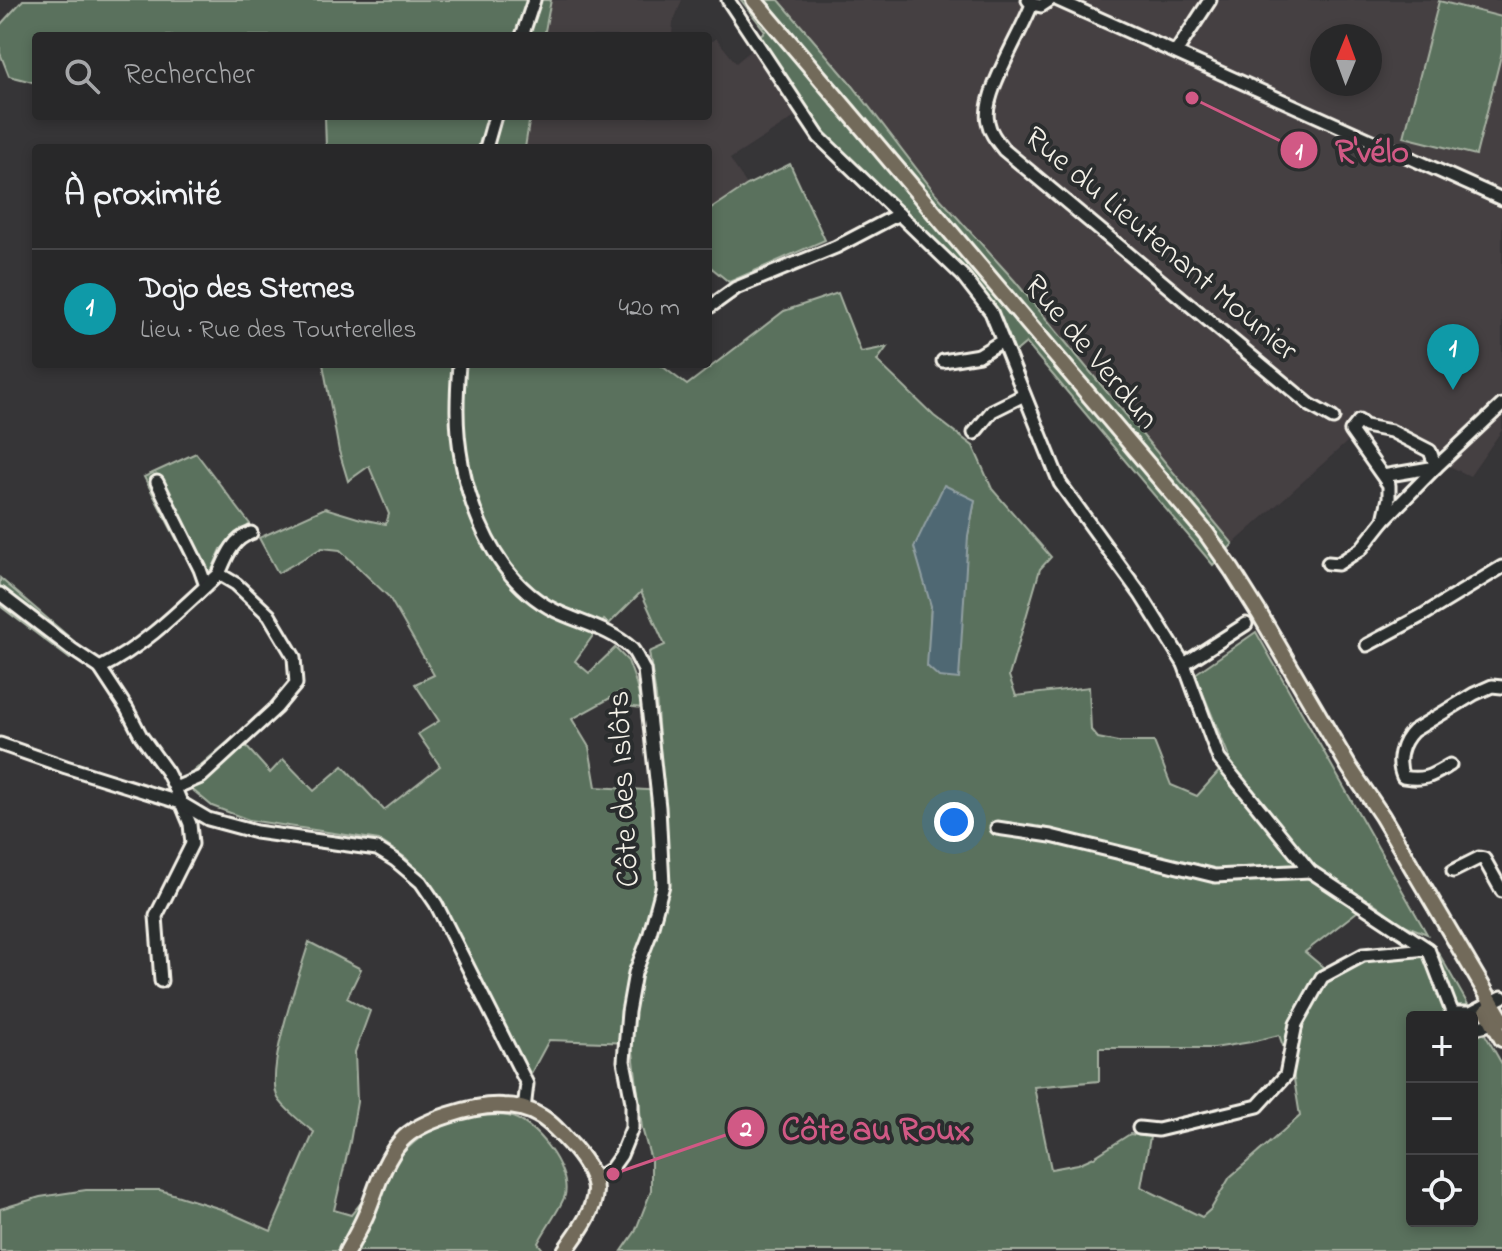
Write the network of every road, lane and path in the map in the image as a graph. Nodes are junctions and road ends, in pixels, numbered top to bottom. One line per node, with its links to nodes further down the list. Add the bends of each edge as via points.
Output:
1 (534, 0): 8 (street)
2 (728, 0): 13 (street, via 819,137)
3 (754, 0): 47 (main road, Rue de Verdun, via 1206,533)
4 (1050, 0): 7 (street, via 1041,6)
5 (1058, 0): 9 (street)
6 (1210, 0): 9 (street)
7 (1030, 2): 20 (street, Rue du Lieutenant Mounier, via 988,102 986,120 993,137 1310,405)
8 (523, 32)
9 (1176, 52): 12 (street)
10 (494, 120): 11 (street)
11 (487, 144)
12 (1502, 199)
13 (899, 214): 14 (street, via 836,247 736,288); 15 (street, via 963,276 991,312)
14 (712, 305)
15 (1002, 341): 16 (street, via 979,355); 18 (street)
16 (943, 361)
17 (459, 368): 54 (street, Côte des Islôts, via 457,408 465,481 490,546 535,600 603,630 633,650 644,670 663,885 628,1012 624,1061 632,1128 611,1169)
18 (1024, 395): 21 (street, via 992,411); 34 (street, via 1060,483)
19 (1502, 405): 22 (street)
20 (1333, 418)
21 (974, 433)
22 (1436, 467): 23 (street); 23 (street, via 1430,451 1359,421 1351,431); 25 (street)
23 (1383, 476): 25 (street, via 1389,485)
24 (157, 482): 30 (street)
25 (1384, 520): 27 (street, via 1361,549 1338,564)
26 (251, 533): 29 (street, via 240,536)
27 (1328, 563)
28 (1502, 567): 33 (street)
29 (219, 574): 30 (street); 39 (street, via 269,615 294,657 296,684 201,777)
30 (206, 586): 35 (street, via 146,640)
31 (0, 594): 35 (street)
32 (1246, 624): 34 (street)
33 (1367, 645)
34 (1184, 664): 42 (street, via 1219,759)
35 (100, 668): 39 (street)
36 (1502, 687): 38 (street, via 1474,694 1405,739 1399,769 1403,777 1429,778)
37 (0, 744): 40 (street)
38 (1450, 765)
39 (175, 788): 40 (street)
40 (181, 803): 46 (street, via 192,844 156,916); 52 (street, via 208,819 256,832 377,849 421,882 527,1084)
41 (997, 828): 42 (street, via 1215,876)
42 (1310, 871): 45 (street)
43 (1453, 871): 44 (street, via 1484,859)
44 (1502, 891)
45 (1428, 949): 48 (street); 53 (street, via 1363,955 1322,977 1296,1024 1286,1075 1258,1106 1158,1130)
46 (161, 981)
47 (1492, 1002): 49 (main road, Rue de Verdun)
48 (1451, 1011)
49 (1499, 1022): 50 (street); 51 (main road, Rue de Verdun)
50 (1478, 1027)
51 (1502, 1039)
52 (524, 1109): 54 (main road, via 549,1122); 55 (main road, via 471,1109 439,1118 401,1140 384,1165)
53 (1139, 1128)
54 (594, 1180): 56 (main road, via 590,1213)
55 (347, 1251)
56 (565, 1251)

